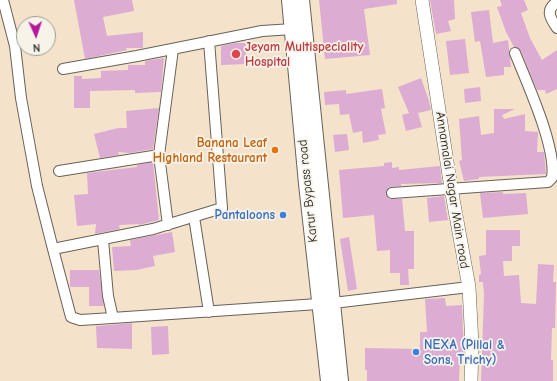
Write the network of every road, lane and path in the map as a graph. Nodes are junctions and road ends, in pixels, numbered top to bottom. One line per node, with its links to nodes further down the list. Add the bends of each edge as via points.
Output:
1 (3, 0): 20 (street, via 15,46 21,98 37,186)
2 (290, 0): 7 (main road, Karur Bypass road)
3 (301, 0): 22 (main road, Karur Bypass road)
4 (422, 0): 15 (street, Annamalai Nagar Main road)
5 (557, 2): 6 (street, via 549,11 551,20)
6 (557, 28)
7 (293, 29): 8 (street, via 262,31); 22 (main road, Karur Bypass road)
8 (209, 41): 9 (street); 17 (street, via 222,208)
9 (173, 49): 11 (street); 13 (street)
10 (515, 53): 12 (street)
11 (63, 69)
12 (553, 149): 15 (street, via 552,178 548,182)
13 (159, 154): 14 (street); 18 (street)
14 (59, 171)
15 (451, 188): 16 (street); 21 (street, Annamalai Nagar Main road)
16 (392, 193)
17 (194, 217): 18 (street); 23 (street)
18 (168, 225): 19 (street)
19 (103, 240): 20 (street); 24 (street, via 108,296)
20 (52, 249): 24 (street, via 71,318)
21 (469, 287): 22 (street); 27 (street, Annamalai Nagar Main road)
22 (326, 304): 23 (street); 25 (main road, Karur Bypass road); 26 (main road, Karur Bypass road)
23 (209, 312): 24 (street)
24 (113, 318)
25 (329, 381)
26 (340, 381)
27 (471, 381)

